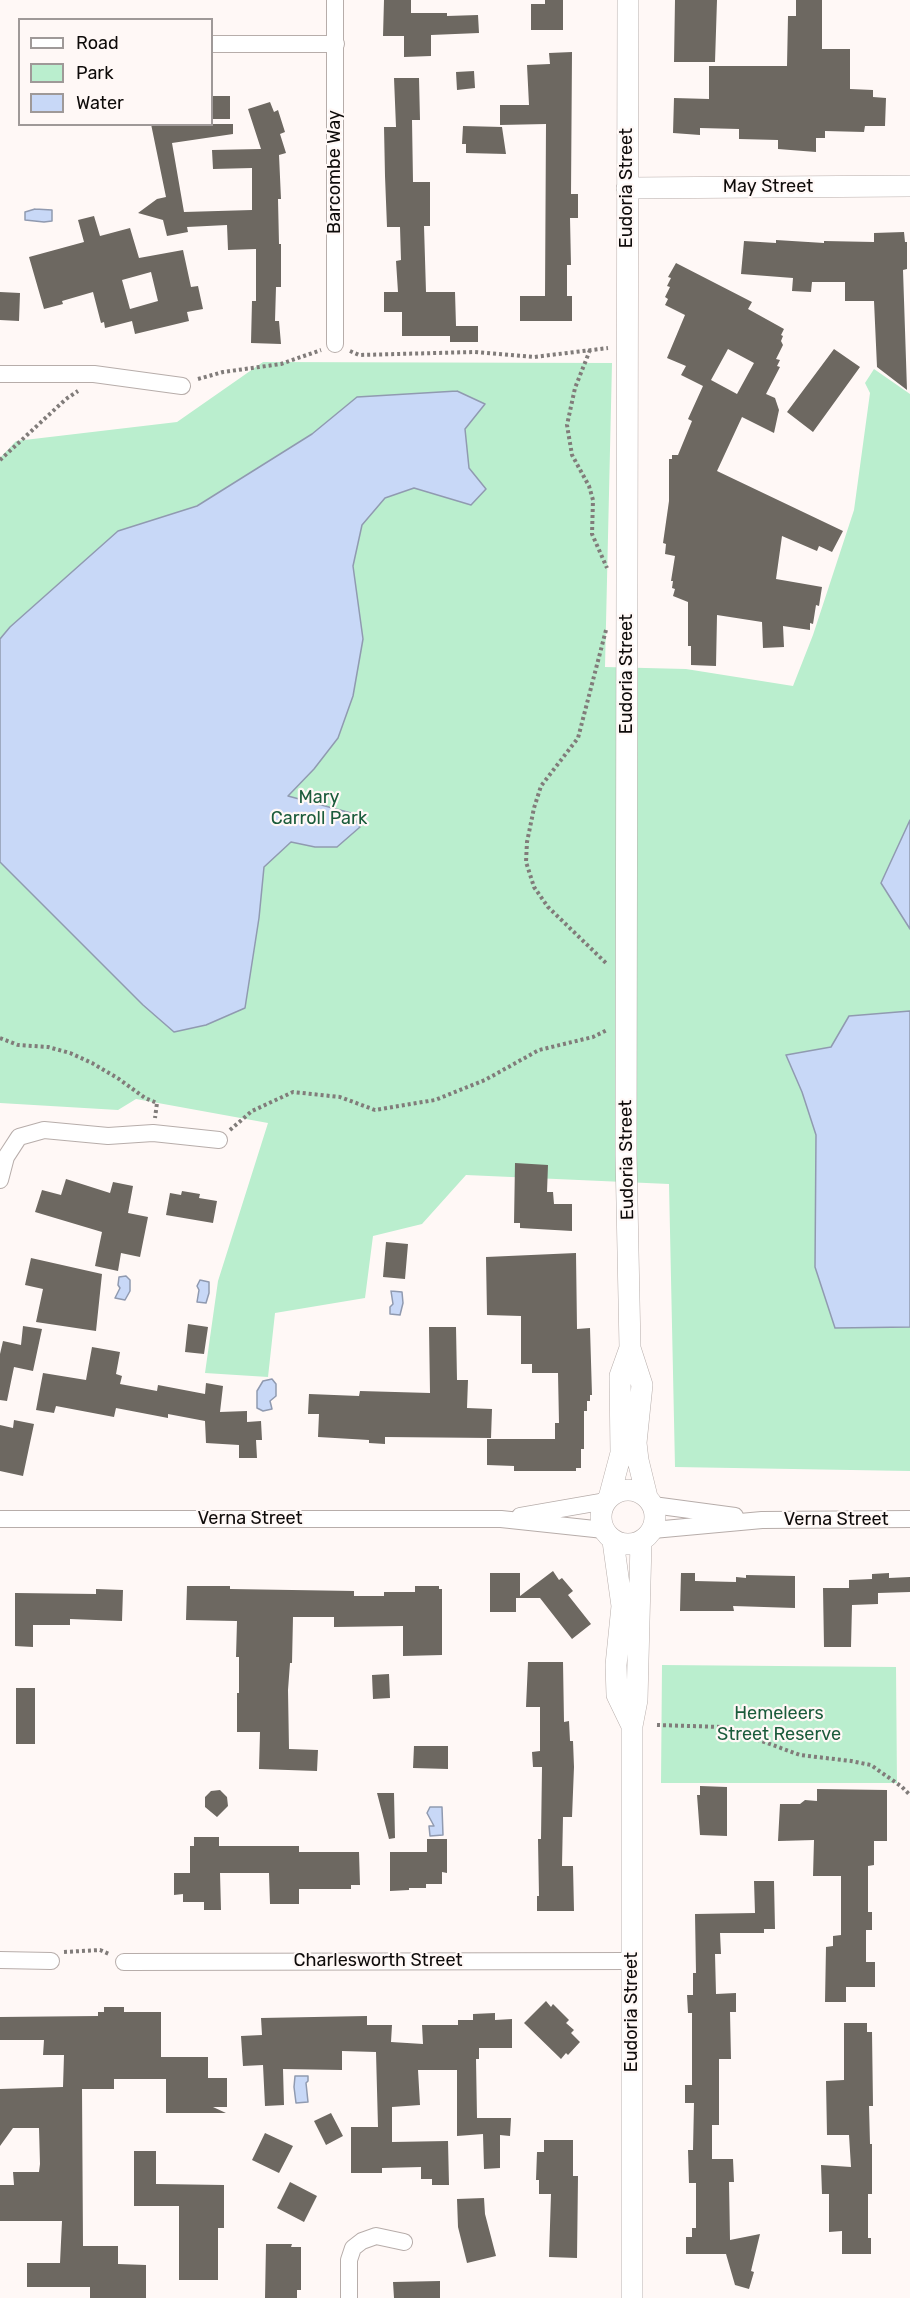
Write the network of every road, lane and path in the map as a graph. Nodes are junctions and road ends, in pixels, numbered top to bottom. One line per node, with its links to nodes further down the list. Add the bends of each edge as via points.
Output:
1 (335, 0): 4 (street, Barcombe Way)
2 (628, 0): 6 (street, Eudoria Street)
3 (213, 44): 4 (street)
4 (336, 44): 7 (street, Barcombe Way)
5 (910, 186): 6 (street, May Street)
6 (627, 188): 22 (street, Eudoria Street, via 626,1154)
7 (335, 344): 9 (path, via 359,355 474,352 534,357); 11 (path, via 280,364 206,376)
8 (611, 347): 9 (path)
9 (590, 350): 14 (path, via 575,388 567,425 572,455 593,500 592,534)
10 (0, 374): 11 (street, via 94,374)
11 (182, 386)
12 (83, 388): 13 (path)
13 (0, 460)
14 (609, 573)
15 (606, 628): 16 (path, via 578,738 541,786 526,862 534,887 548,907 607,964)
16 (610, 972)
17 (612, 1028): 20 (path, via 593,1037 538,1050 485,1080 435,1100 375,1110 340,1097 293,1092 252,1111)
18 (0, 1038): 19 (path, via 18,1045 70,1053 157,1102)
19 (153, 1133): 20 (street); 21 (street, via 108,1136 44,1130 19,1137 6,1157)
20 (219, 1140)
21 (0, 1180)
22 (630, 1348): 23 (street, Eudoria Street, via 620,1376 621,1453); 24 (street, Eudoria Street, via 642,1385 636,1443)
23 (607, 1499): 24 (street, via 621,1491 635,1491); 26 (street, Verna Street); 29 (street, via 601,1520)
24 (650, 1501): 28 (street, Verna Street); 30 (street, via 656,1517)
25 (0, 1519): 26 (street, Verna Street)
26 (501, 1519): 29 (street, Verna Street)
27 (910, 1519): 28 (street, Verna Street)
28 (762, 1520): 30 (street, Verna Street)
29 (608, 1535): 30 (street, via 627,1545); 32 (street, Eudoria Street, via 622,1606 617,1695)
30 (647, 1536): 32 (street, Eudoria Street)
31 (657, 1725): 33 (path, via 723,1727 800,1755 871,1765)
32 (632, 1726): 36 (street, Eudoria Street)
33 (910, 1795)
34 (0, 1960): 35 (street)
35 (51, 1961): 37 (path, via 66,1950 100,1950)
36 (632, 1961): 37 (street, Charlesworth Street); 40 (street, Eudoria Street)
37 (124, 1962)
38 (404, 2242): 39 (street, via 376,2236 353,2248 349,2260)
39 (349, 2298)
40 (632, 2298)

